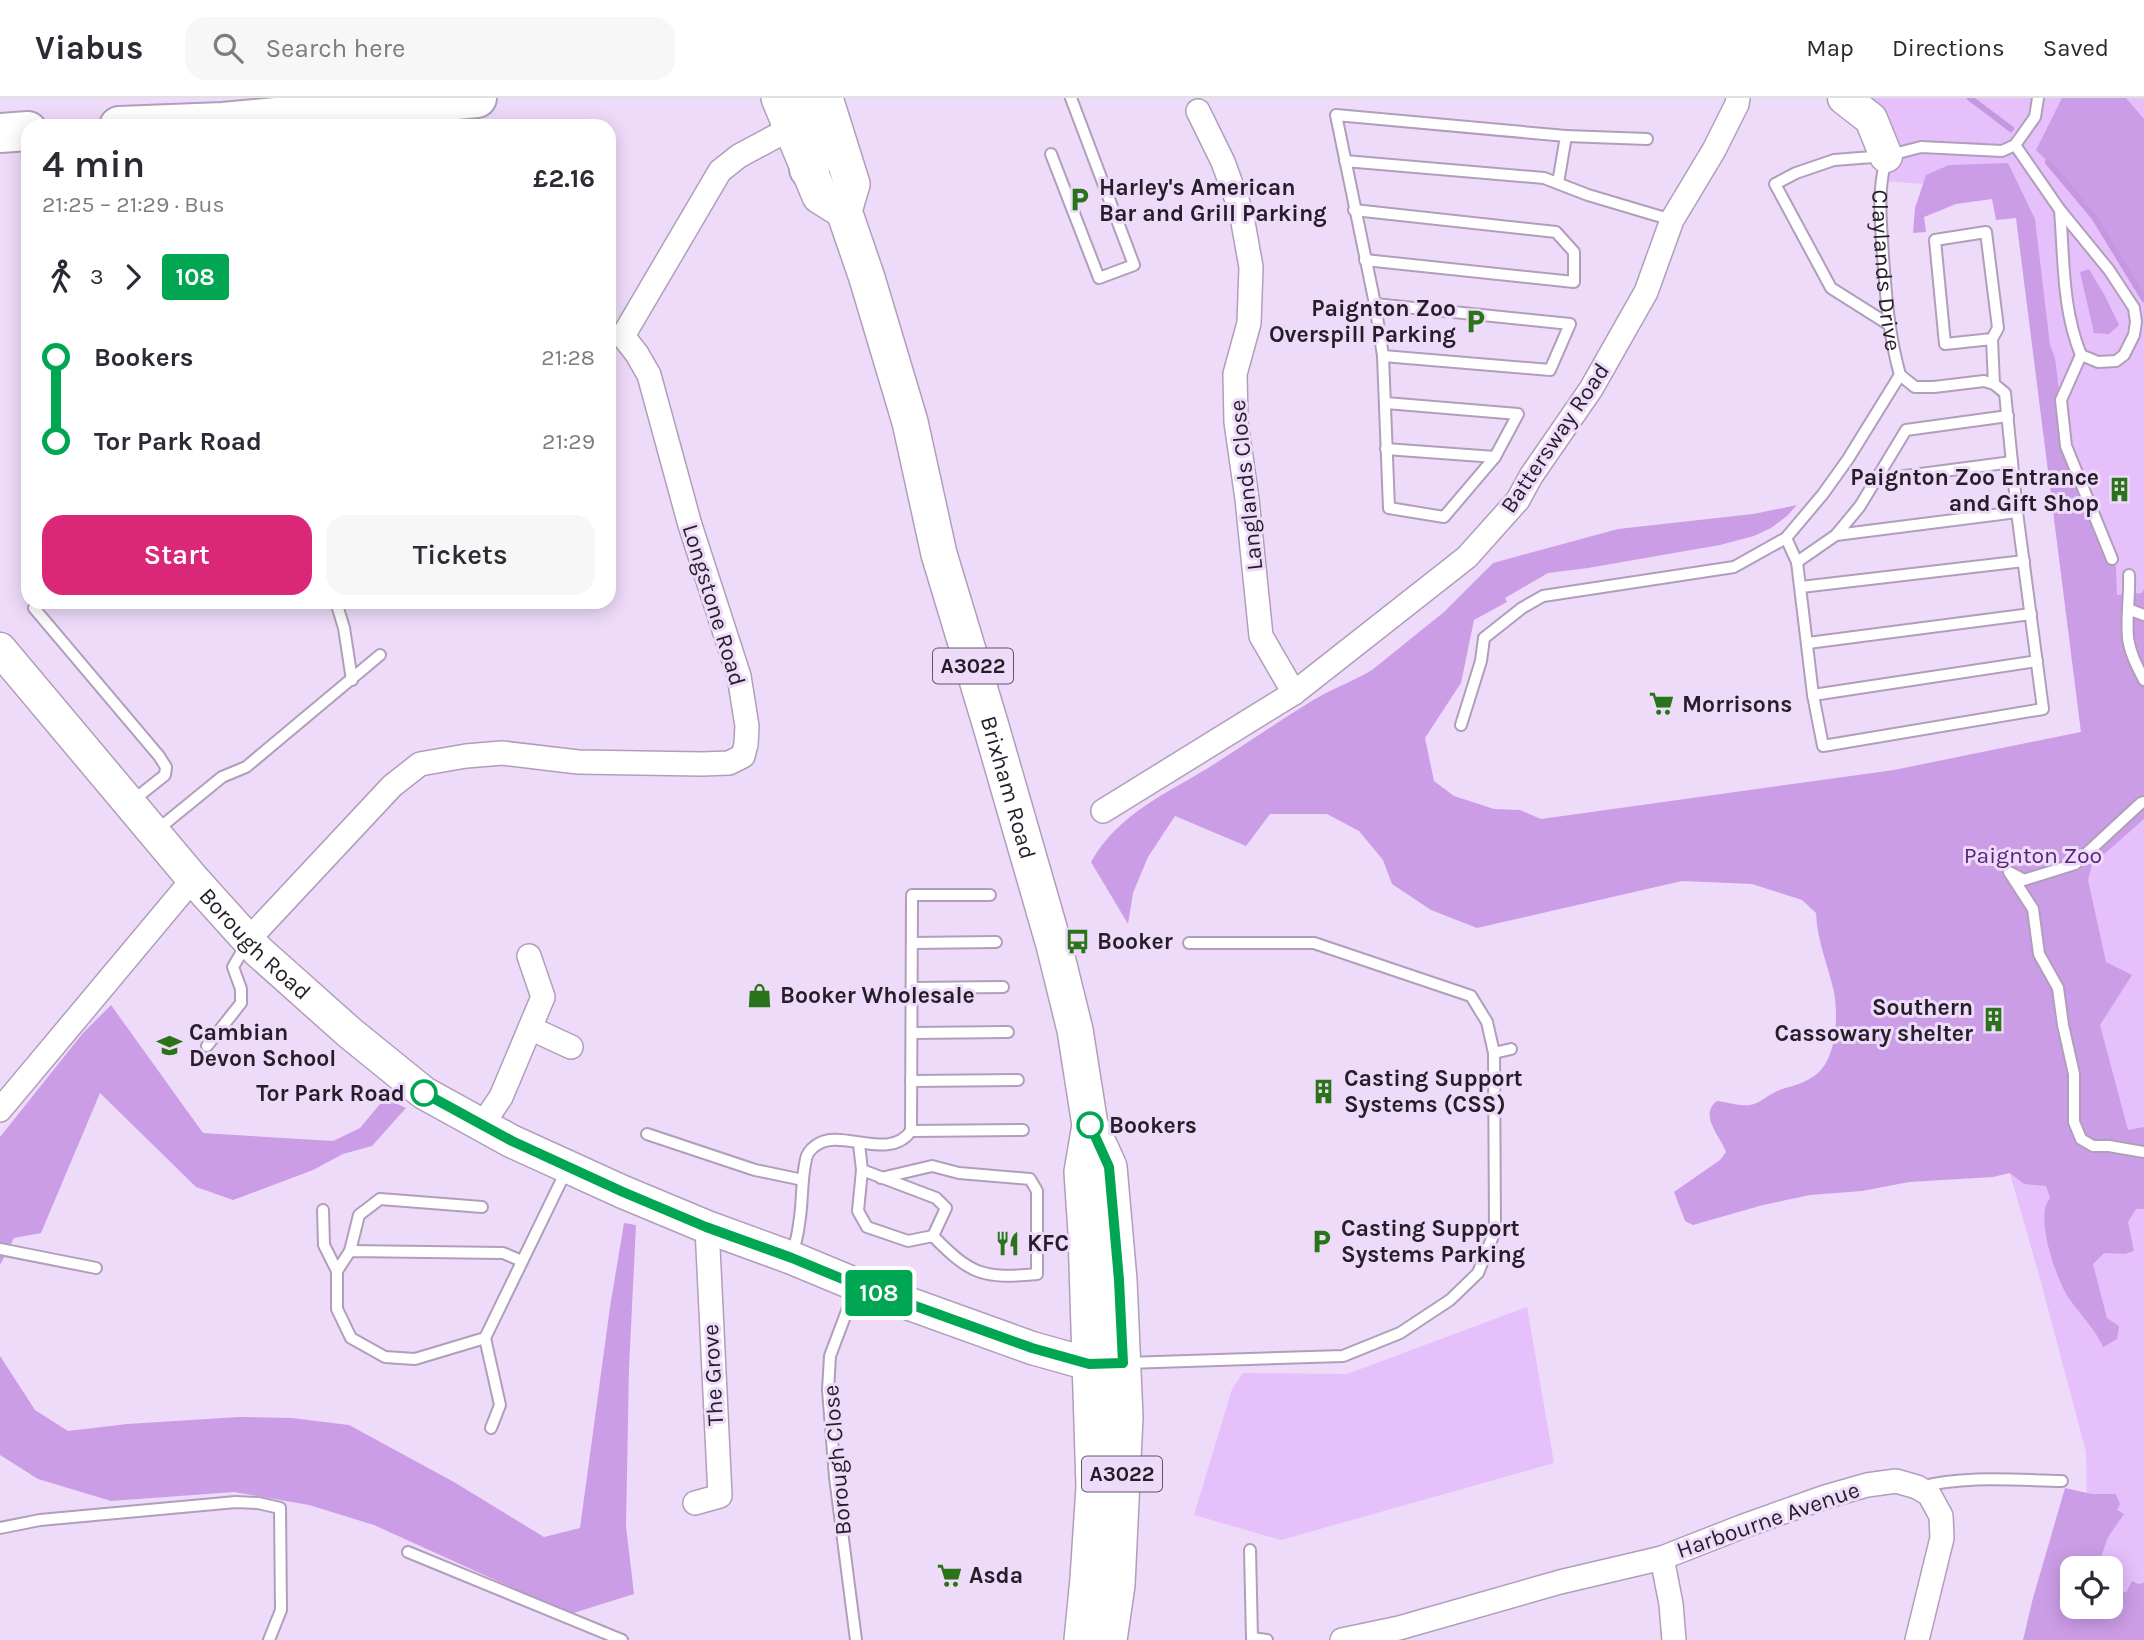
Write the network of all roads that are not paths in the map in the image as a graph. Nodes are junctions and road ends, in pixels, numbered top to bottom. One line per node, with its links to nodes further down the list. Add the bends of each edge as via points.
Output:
1 (477, 98): 9 (highway)
2 (825, 98): 22 (main road, Brixham Road / A3022, via 852,184)
3 (1071, 98): 15 (lane, via 1134,265 1099,278)
4 (1844, 98): 16 (main road, Claylands Drive, via 1871,119)
5 (2038, 98): 14 (lane, via 2035,117)
6 (1743, 100): 23 (street, Battersway Road)
7 (791, 108): 18 (highway, via 819,147); 27 (street, Longstone Road, via 739,156 711,164)
8 (1198, 111): 59 (street, Langlands Close, via 1241,211 1251,267 1249,323 1235,374 1236,422 1261,635)
9 (255, 119)
10 (21, 132): 11 (highway)
11 (0, 133)
12 (1566, 136): 13 (lane); 17 (lane, via 1336,115); 19 (lane)
13 (1647, 139)
14 (2015, 145): 16 (lane, via 2002,151 1922,147); 21 (lane)
15 (1051, 155)
16 (1886, 156): 26 (lane, Claylands Drive, via 1880,207); 26 (lane, via 1834,160 1775,184 1831,288)
17 (1345, 161): 19 (lane, via 1544,178); 20 (lane)
18 (809, 169): 22 (main road, via 820,196)
19 (1558, 183): 23 (lane)
20 (1354, 210): 24 (lane); 24 (lane, via 1556,232 1574,252 1574,282)
21 (2060, 210): 30 (lane, via 2067,310); 30 (lane, via 2134,308 2134,335 2124,355 2116,361 2098,362)
22 (844, 211): 107 (main road, Brixham Road / A3022, via 911,422 939,554 1054,945 1075,1030 1090,1125 1109,1167 1119,1280)
23 (1672, 220): 59 (street, Battersway Road, via 1646,292 1591,389 1518,500 1467,557)
24 (1365, 260): 25 (lane)
25 (1375, 304): 31 (lane); 31 (lane, via 1570,324 1550,370)
26 (1888, 324): 32 (lane, Claylands Drive)
27 (616, 335)
28 (1992, 339): 28 (lane, via 1945,344 1935,240 1986,232 1998,328); 33 (lane)
29 (616, 340): 68 (street, Longstone Road, via 637,354 649,375 690,525 739,676 747,726 743,756 729,764 702,764 578,762 502,753 419,764 392,786)
30 (2081, 355): 43 (lane, via 2061,400 2066,446)
31 (1382, 356): 34 (lane)
32 (1900, 375): 33 (lane, via 1915,387); 42 (lane, via 1830,485)
33 (1994, 384): 35 (lane, via 2005,393)
34 (1386, 403): 36 (lane); 37 (lane, via 1518,414)
35 (2008, 416): 38 (lane); 39 (lane, via 1906,430)
36 (1386, 449): 37 (lane); 37 (lane, via 1389,508 1444,517)
37 (1495, 457)
38 (2012, 461): 39 (lane); 40 (lane)
39 (1875, 480): 41 (lane)
40 (2017, 512): 41 (lane); 44 (lane)
41 (1836, 535): 45 (lane)
42 (1786, 538): 45 (lane); 61 (lane, via 1734,567 1543,596 1522,608 1484,638)
43 (2112, 559)
44 (2024, 561): 47 (lane); 51 (lane)
45 (1797, 562): 47 (lane)
46 (2129, 575): 50 (lane)
47 (1801, 587): 53 (lane)
48 (35, 609): 63 (lane, via 166,767 165,775)
49 (338, 609): 57 (lane)
50 (2128, 609): 52 (lane); 58 (lane, via 2128,638)
51 (2031, 614): 53 (lane); 56 (lane)
52 (2144, 615)
53 (1808, 643): 60 (lane)
54 (0, 649): 63 (main road, Borough Road)
55 (380, 656): 57 (lane)
56 (2037, 661): 60 (lane); 60 (lane, via 2043,709 1824,746)
57 (352, 680): 65 (lane, via 246,767 222,777)
58 (2144, 680)
59 (1294, 693): 64 (street, Battersway Road)
60 (1813, 695)
61 (1461, 724)
62 (2144, 802): 90 (lane, via 2075,864 2024,880 2009,872 2034,909 2039,954 2058,988 2074,1074 2074,1122 2081,1139 2093,1146)
63 (129, 803): 65 (main road, Borough Road)
64 (1103, 811)
65 (154, 833): 66 (main road, Borough Road)
66 (193, 879): 68 (main road, Borough Road); 84 (street)
67 (990, 895): 70 (lane, via 912,895)
68 (248, 940): 78 (lane, via 233,967 241,1003); 85 (main road, Borough Road, via 424,1093)
69 (996, 942): 70 (lane)
70 (912, 943): 74 (lane)
71 (1189, 943): 81 (lane, via 1314,943 1471,996 1487,1023)
72 (529, 956): 75 (street, via 543,997)
73 (1003, 987): 74 (lane)
74 (912, 988): 77 (lane)
75 (530, 1028): 79 (street); 85 (street, via 501,1097)
76 (1008, 1032): 77 (lane)
77 (912, 1033): 83 (lane)
78 (207, 1046)
79 (571, 1047)
80 (1511, 1049): 81 (lane)
81 (1494, 1053): 107 (lane, via 1495,1231 1478,1273 1450,1300 1401,1333 1343,1356)
82 (1017, 1080): 83 (lane)
83 (911, 1081): 87 (lane)
84 (0, 1110)
85 (482, 1125): 91 (main road, Borough Road)
86 (1023, 1130): 87 (lane)
87 (911, 1131): 89 (lane, via 897,1142)
88 (648, 1135): 94 (lane, via 755,1170)
89 (859, 1144): 92 (lane); 94 (lane, via 836,1139 816,1144 806,1156)
90 (2144, 1152)
91 (568, 1167): 97 (main road, Borough Road); 102 (lane)
92 (862, 1170): 93 (lane); 98 (lane, via 858,1211 867,1227 908,1241)
93 (881, 1178): 98 (lane, via 936,1198 946,1208); 98 (lane, via 932,1166 1030,1179 1037,1191 1037,1274 1002,1277 969,1269)
94 (803, 1180): 101 (lane)
95 (482, 1207): 100 (lane, via 380,1199 359,1215)
96 (323, 1210): 104 (lane, via 324,1245)
97 (706, 1227): 101 (main road, Borough Road); 113 (street, The Grove, via 720,1496)
98 (933, 1236)
99 (0, 1249): 103 (lane)
100 (350, 1251): 102 (lane, via 503,1253); 104 (lane)
101 (792, 1258): 105 (main road, Borough Road)
102 (522, 1261): 106 (lane)
103 (96, 1268)
104 (337, 1270): 106 (lane, via 337,1309 351,1338 385,1357 415,1359)
105 (857, 1285): 107 (main road, Borough Road, via 1032,1348); 110 (lane, Borough Close, via 830,1356)
106 (485, 1338): 109 (lane, via 500,1405)
107 (1106, 1363): 121 (main road, Brixham Road / A3022); 122 (main road, Brixham Road / A3022, via 1125,1418 1117,1585)
108 (846, 1427): 110 (lane)
109 (491, 1428)
110 (832, 1428): 120 (lane, Borough Close)
111 (2062, 1481): 112 (lane, via 1972,1479)
112 (1917, 1487): 117 (street, Harbourne Avenue, via 1896,1481 1867,1485); 126 (street, via 1929,1494 1941,1516 1942,1538)
113 (695, 1503)
114 (0, 1528): 118 (lane, via 222,1503 280,1508 281,1610)
115 (1250, 1550): 123 (lane, via 1252,1637)
116 (408, 1552): 119 (lane)
117 (1662, 1558): 124 (street, Harbourne Avenue); 125 (street, Harbourne Avenue)
118 (269, 1640)
119 (622, 1640)
120 (856, 1640)
121 (1082, 1640)
122 (1109, 1640)
123 (1267, 1640)
124 (1342, 1640)
125 (1674, 1640)
126 (1917, 1640)

